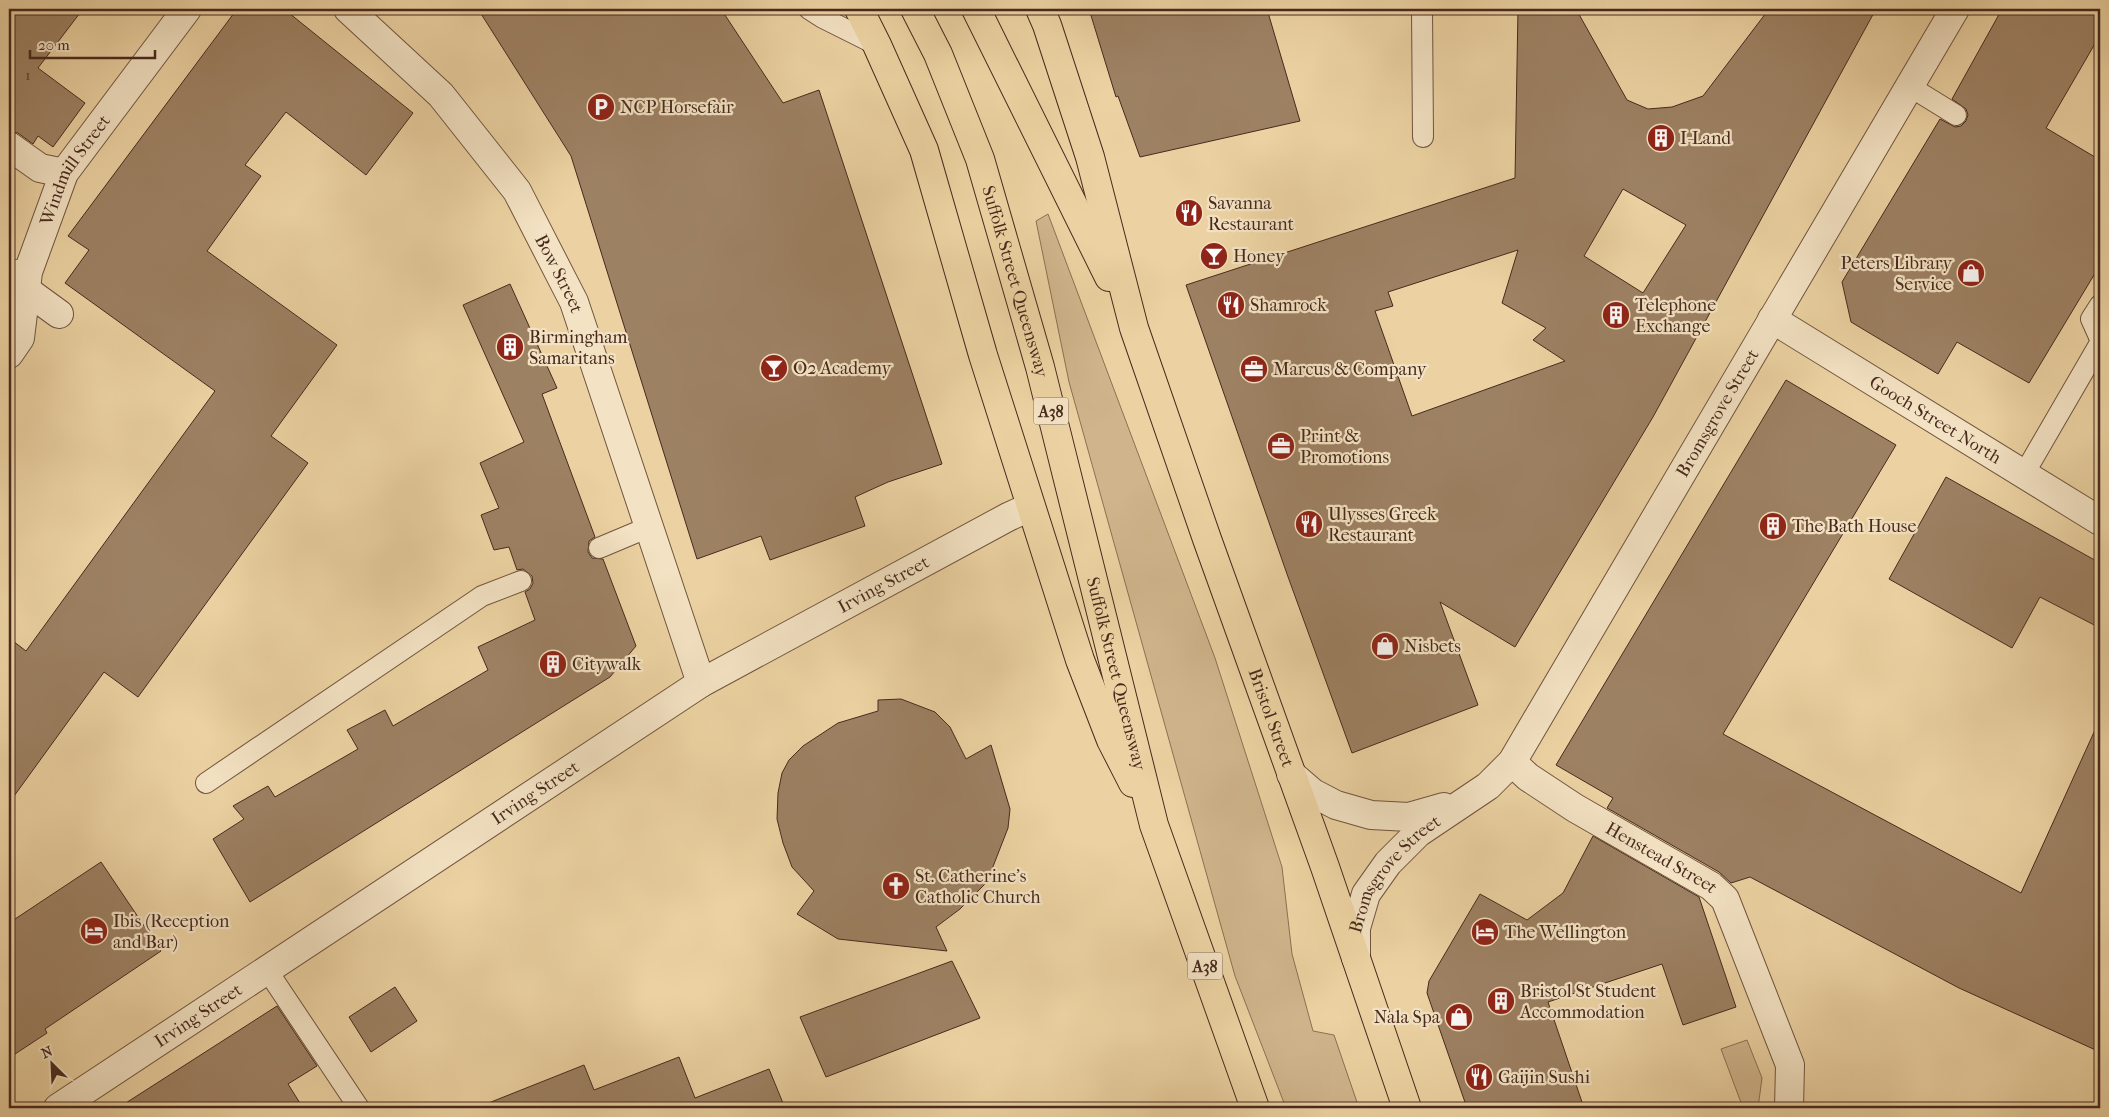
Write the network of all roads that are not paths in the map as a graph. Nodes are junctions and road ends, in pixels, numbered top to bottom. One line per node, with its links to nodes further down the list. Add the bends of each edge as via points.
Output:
1 (187, 9): 15 (street, Windmill Street)
2 (348, 9): 27 (street, Bow Street, via 441,95 517,191 574,302)
3 (809, 9): 10 (lane)
4 (859, 9): 10 (highway)
5 (914, 9): 35 (highway, Suffolk Street Queensway / A38, via 938,54 980,159 1040,367)
6 (976, 9): 20 (highway)
7 (1040, 9): 20 (highway, via 1090,157)
8 (1422, 9): 13 (lane)
9 (1955, 9): 11 (street, Bromsgrove Street)
10 (877, 45): 25 (highway, via 924,150)
11 (1909, 86): 12 (lane); 19 (street, Bromsgrove Street)
12 (1956, 115)
13 (1422, 137)
14 (9, 146): 15 (street, via 40,168)
15 (64, 173): 16 (street, Windmill Street)
16 (21, 277): 18 (street); 23 (street, Windmill Street, via 20,338)
17 (2100, 305): 21 (lane, via 2091,320)
18 (59, 314)
19 (1772, 319): 24 (street, Gooch Street North); 31 (street, Bromsgrove Street)
20 (1134, 328): 32 (highway, Bristol Street)
21 (2100, 339)
22 (2100, 343): 24 (lane)
23 (9, 354)
24 (2024, 474): 26 (street, Gooch Street North)
25 (1030, 507): 30 (street, Irving Street); 35 (highway, via 1080,660 1111,740)
26 (2100, 521)
27 (649, 527): 28 (lane); 30 (street, Bow Street)
28 (599, 548)
29 (521, 581): 33 (lane, via 482,596)
30 (701, 683): 37 (street, Irving Street)
31 (1512, 762): 34 (street, Bromsgrove Street, via 1488,786); 42 (street, Henstead Street, via 1528,777 1575,808 1711,886 1724,899 1790,1065)
32 (1291, 774): 34 (street, Bromsgrove Street, via 1313,793 1336,805 1371,815 1409,817); 36 (highway, Bristol Street)
33 (206, 783)
34 (1461, 802): 36 (street, Bromsgrove Street, via 1418,833 1388,863 1366,894 1356,928)
35 (1154, 825): 40 (highway, A38)
36 (1356, 962): 41 (highway, Bristol Street)
37 (267, 970): 38 (street, Irving Street); 39 (lane)
38 (58, 1108)
39 (359, 1108)
40 (1255, 1108)
41 (1407, 1108)
42 (1789, 1108)

